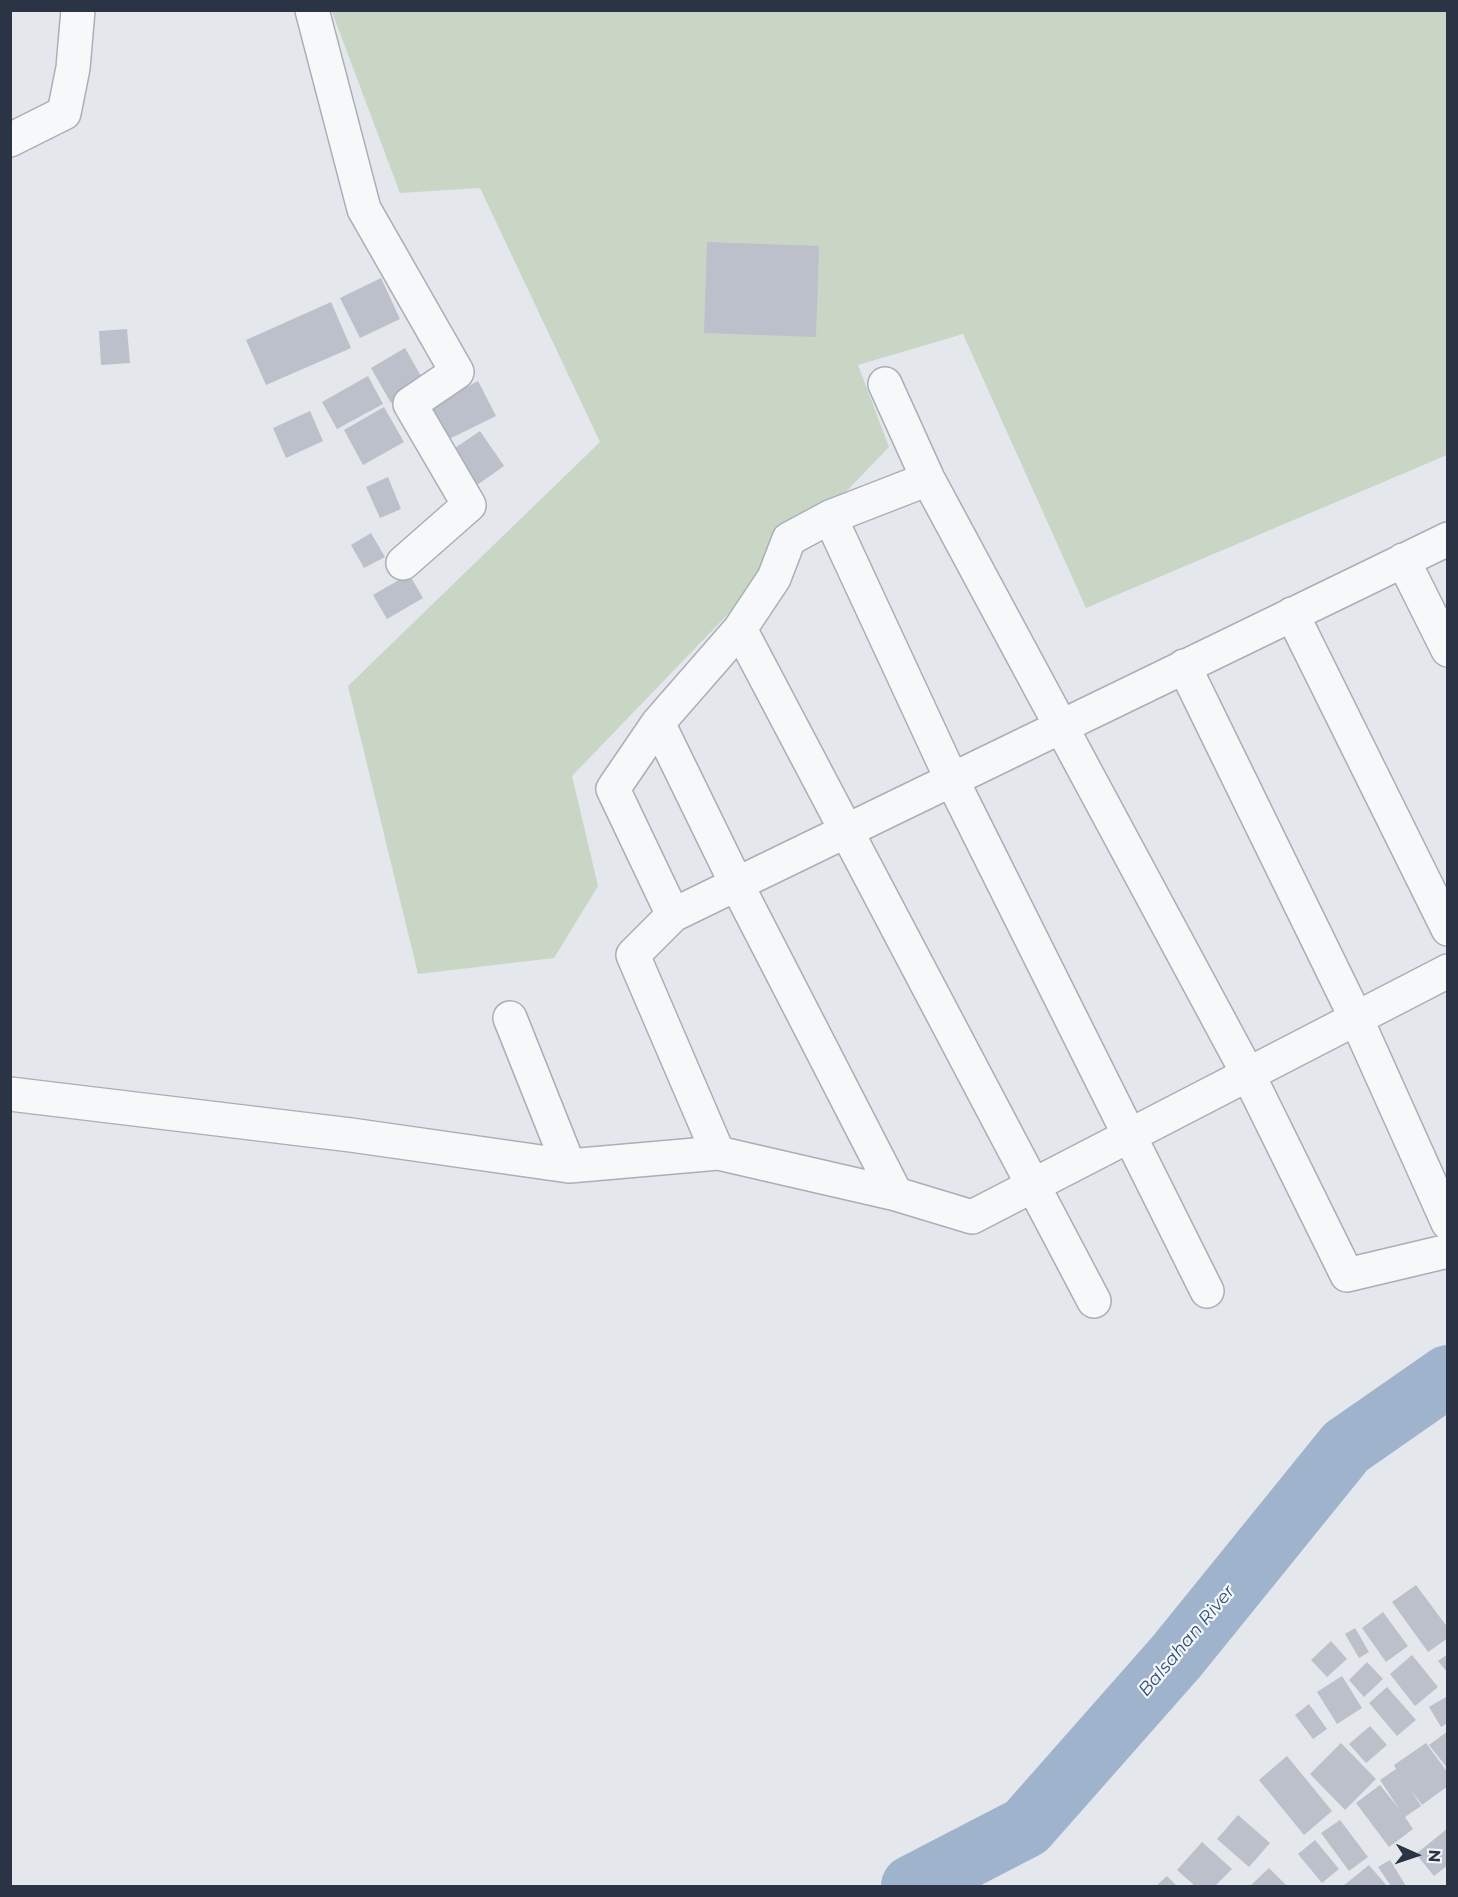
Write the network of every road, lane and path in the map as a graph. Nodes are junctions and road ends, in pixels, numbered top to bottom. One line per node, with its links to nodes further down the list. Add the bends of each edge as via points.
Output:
1 (78, 10): 3 (street, via 64,113)
2 (312, 10): 9 (street, via 364,209 457,372 410,404 469,505)
3 (10, 140)
4 (885, 384): 5 (street)
5 (928, 479): 6 (street); 15 (street)
6 (830, 517): 11 (street, via 789,539 774,578); 16 (street)
7 (1448, 539): 8 (street)
8 (1403, 560): 10 (street); 12 (street)
9 (403, 563)
10 (1292, 614): 13 (street); 20 (street)
11 (740, 629): 14 (street); 17 (street)
12 (1448, 650)
13 (1184, 666): 15 (street); 23 (street)
14 (658, 723): 18 (street); 19 (street, via 613,789)
15 (1062, 726): 16 (street); 24 (street)
16 (952, 780): 17 (street); 26 (street)
17 (846, 832): 18 (street); 29 (street)
18 (737, 885): 19 (street); 30 (street)
19 (673, 915): 27 (street, via 633,955)
20 (1448, 929)
21 (1448, 971): 23 (street)
22 (510, 1018): 28 (street)
23 (1356, 1018): 24 (street); 31 (street)
24 (1248, 1074): 26 (street); 32 (street, via 1347,1275)
25 (10, 1094): 28 (street)
26 (1131, 1135): 29 (street); 33 (street)
27 (717, 1153): 28 (street); 30 (street)
28 (569, 1166)
29 (1032, 1186): 30 (street, via 972,1217); 34 (street)
30 (896, 1194)
31 (1448, 1223)
32 (1448, 1251)
33 (1207, 1291)
34 (1094, 1301)

